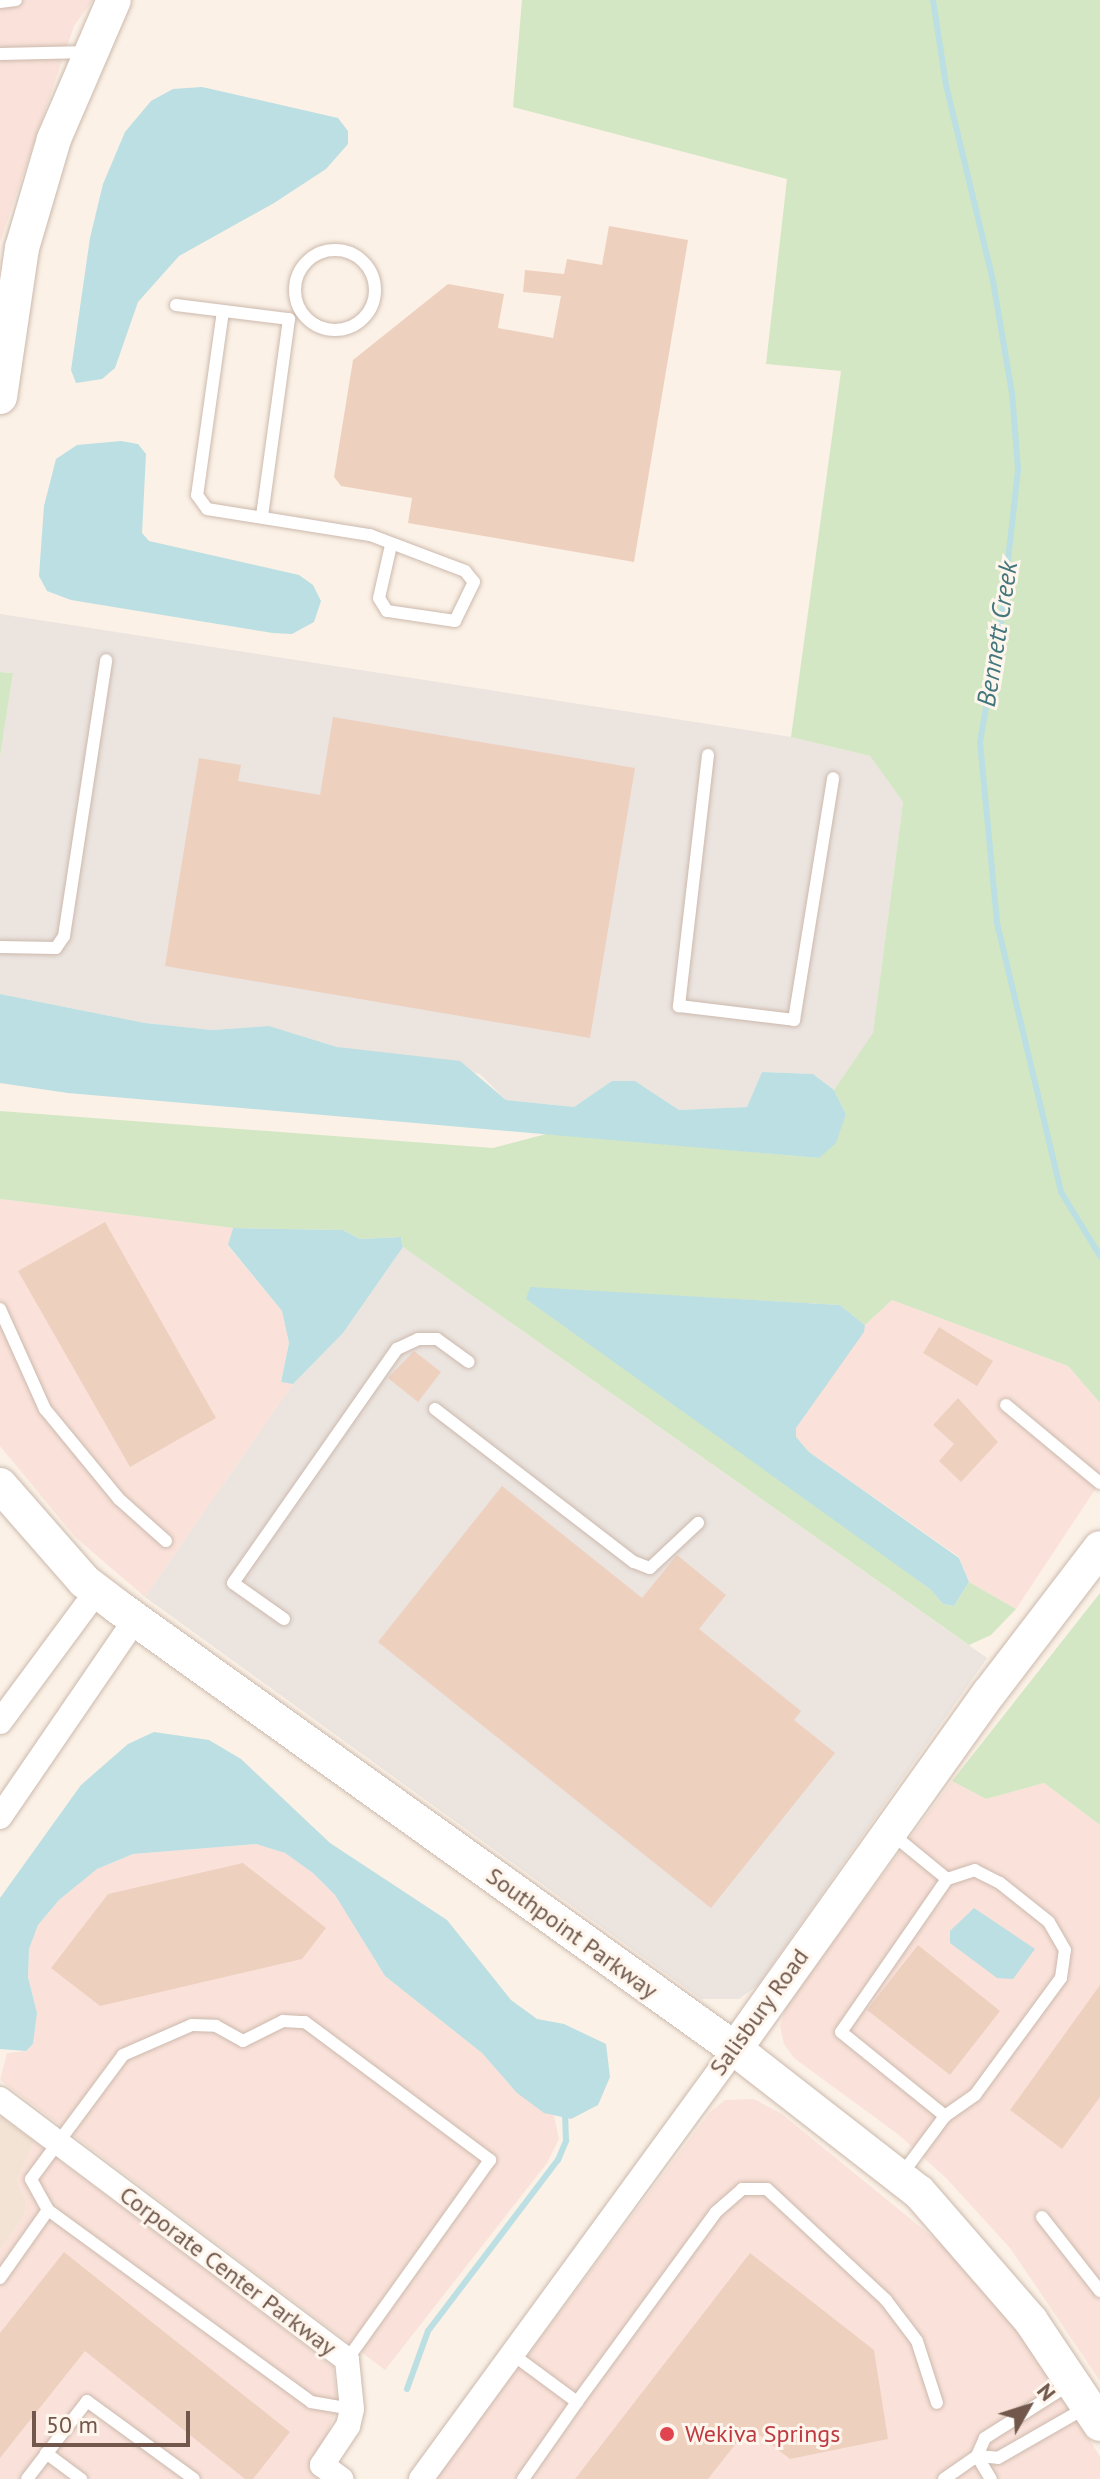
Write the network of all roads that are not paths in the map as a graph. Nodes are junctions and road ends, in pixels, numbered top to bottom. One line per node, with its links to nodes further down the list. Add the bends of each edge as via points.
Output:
1 (16, 0): 3 (lane)
2 (114, 0): 4 (main road)
3 (0, 2)
4 (90, 52): 5 (lane); 10 (main road, via 54,139 22,248)
5 (0, 54)
6 (176, 305): 7 (lane)
7 (223, 311): 9 (lane); 11 (lane, via 197,495 207,509)
8 (300, 311): 8 (lane, via 321,329 335,331 361,323 375,300 373,273 355,254 316,254 295,286); 9 (lane)
9 (289, 319): 11 (lane)
10 (0, 397)
11 (262, 515): 12 (lane, via 370,535)
12 (391, 545): 12 (lane, via 465,571 474,582 455,621 387,611 379,598)
13 (106, 660): 16 (lane, via 64,936 56,948)
14 (708, 755): 15 (lane, via 679,1006 794,1020)
15 (833, 778)
16 (0, 947)
17 (0, 1309): 24 (lane, via 45,1409 110,1489)
18 (469, 1362): 27 (lane, via 437,1339 418,1339 397,1349 233,1583)
19 (1006, 1405): 21 (lane)
20 (435, 1409): 23 (lane, via 634,1562 650,1568)
21 (1100, 1483)
22 (0, 1485): 26 (main road, Southpoint Parkway)
23 (698, 1523)
24 (166, 1541)
25 (1100, 1548): 31 (main road, Salisbury Road)
26 (97, 1591): 28 (main road, Southpoint Parkway); 29 (street)
27 (284, 1619)
28 (135, 1620): 30 (street); 33 (main road, Southpoint Parkway)
29 (0, 1722)
30 (0, 1817)
31 (889, 1832): 32 (lane); 33 (main road, Salisbury Road)
32 (947, 1879): 35 (lane, via 841,2032); 35 (lane, via 975,1870 1000,1883 1049,1922 1065,1950 1061,1978 975,2095)
33 (735, 2049): 37 (main road, Southpoint Parkway); 42 (street, Salisbury Road)
34 (0, 2099): 36 (street, Corporate Center Parkway)
35 (945, 2116): 37 (lane)
36 (56, 2141): 38 (lane, via 31,2179); 43 (street, Corporate Center Parkway); 43 (lane, via 136,2046 192,2025 216,2026 243,2041 283,2021 305,2022 490,2160)
37 (900, 2176): 44 (main road, Southpoint Parkway, via 980,2259)
38 (48, 2210): 40 (lane); 47 (lane, via 311,2402)
39 (1042, 2217): 41 (lane)
40 (0, 2278)
41 (1099, 2288)
42 (512, 2354): 45 (lane); 54 (street, Salisbury Road)
43 (347, 2360): 47 (street, Corporate Center Parkway)
44 (1087, 2400): 49 (lane, via 998,2458); 49 (lane, via 985,2438)
45 (577, 2402): 46 (lane, via 716,2212 742,2189 767,2189 886,2300 917,2341); 55 (lane)
46 (937, 2403)
47 (352, 2409): 50 (street)
48 (46, 2453): 51 (lane); 52 (lane); 53 (lane, via 87,2401)
49 (977, 2456): 56 (lane); 57 (lane)
50 (324, 2474)
51 (27, 2479)
52 (81, 2479)
53 (194, 2479)
54 (421, 2479)
55 (523, 2479)
56 (944, 2479)
57 (991, 2479)

